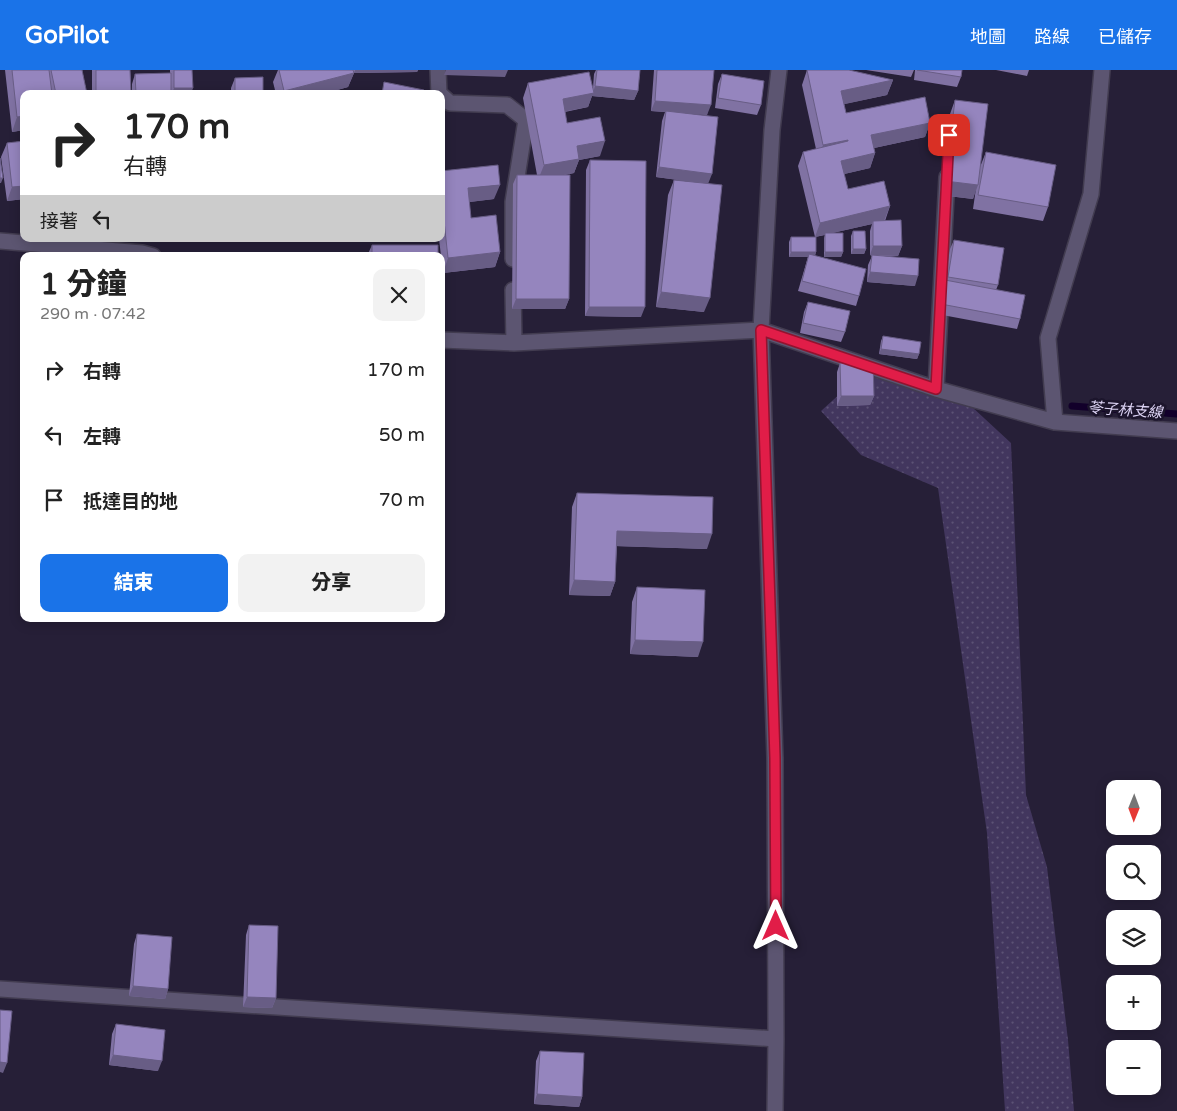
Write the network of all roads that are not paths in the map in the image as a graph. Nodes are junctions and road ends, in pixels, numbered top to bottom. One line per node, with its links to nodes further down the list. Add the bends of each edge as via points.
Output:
1 (438, 70): 4 (street)
2 (779, 70): 9 (street, via 772,130)
3 (1102, 70): 13 (street, via 1091,194 1048,338)
4 (440, 90)
5 (445, 99): 11 (street, via 450,103 507,105 526,120 513,202)
6 (947, 164): 12 (street)
7 (0, 241): 8 (street)
8 (130, 252)
9 (761, 330): 11 (street); 12 (street); 16 (street, via 775,758)
10 (445, 340): 11 (street)
11 (514, 343)
12 (936, 389): 13 (street)
13 (1054, 422): 14 (street)
14 (1177, 432)
15 (0, 989): 16 (street)
16 (776, 1039): 17 (street)
17 (775, 1111)

